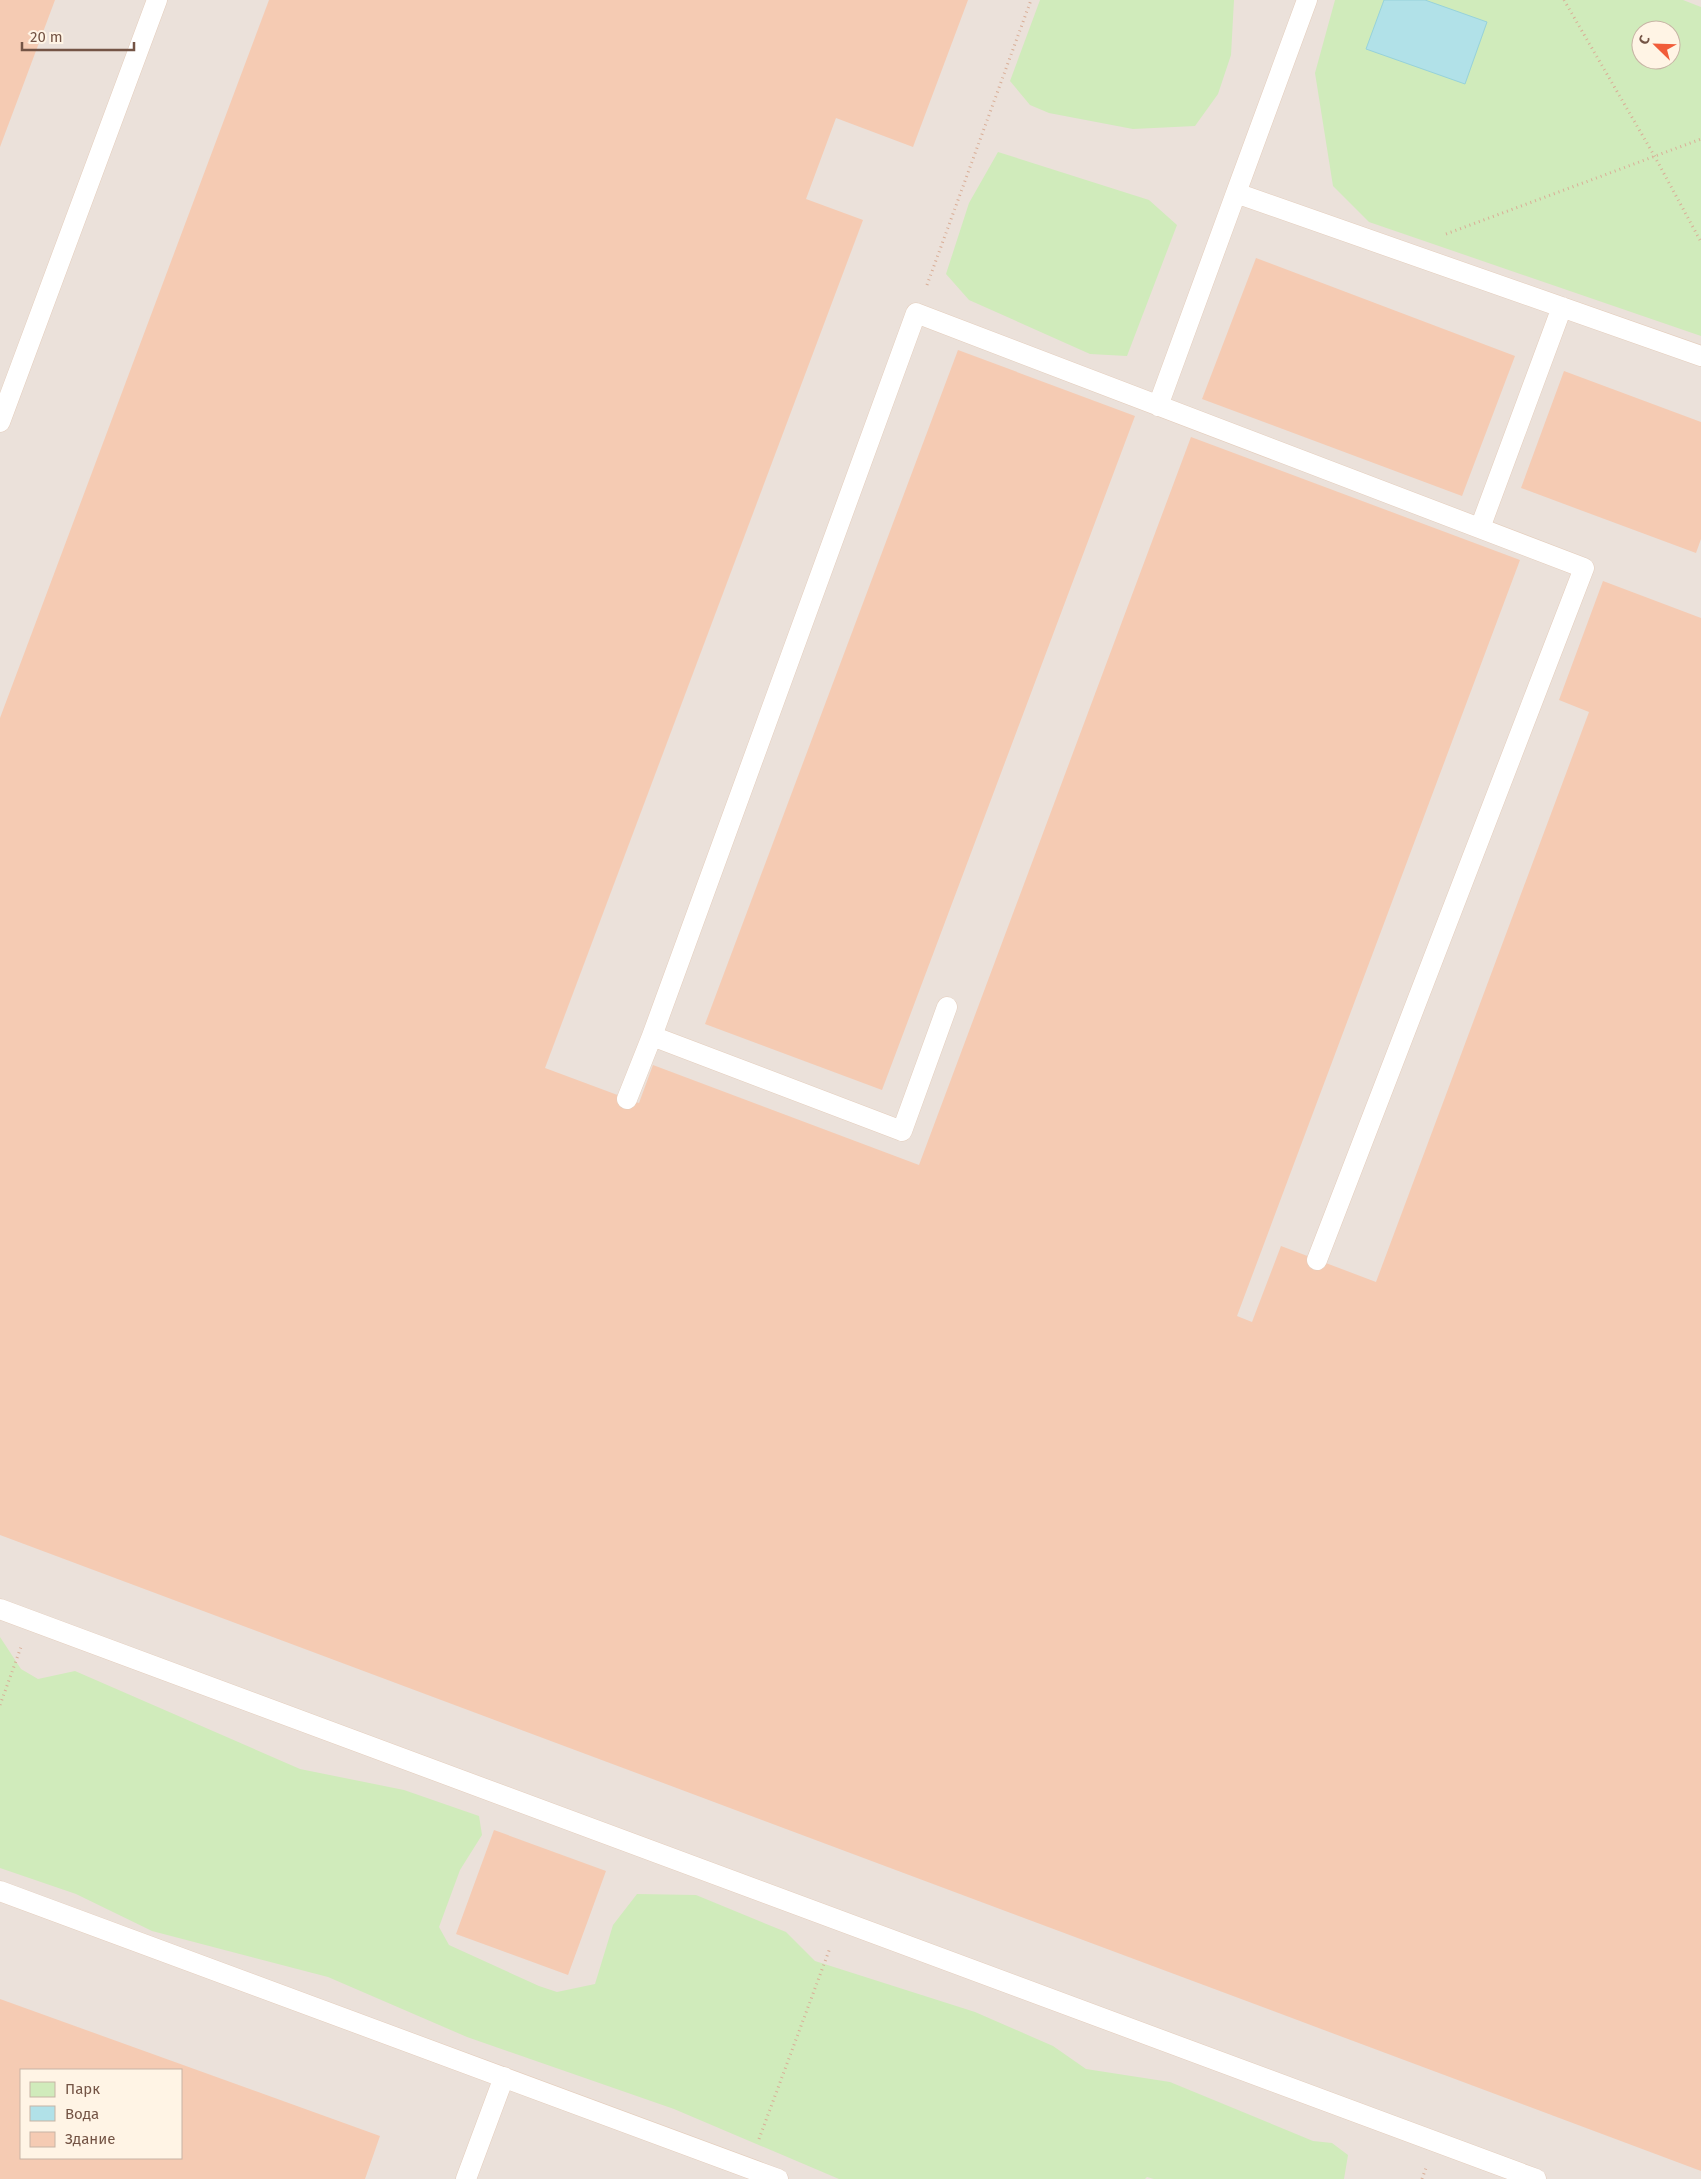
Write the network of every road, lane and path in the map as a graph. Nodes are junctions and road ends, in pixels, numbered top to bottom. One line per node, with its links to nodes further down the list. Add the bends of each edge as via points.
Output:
1 (157, 0): 14 (lane)
2 (1031, 0): 11 (path)
3 (1307, 0): 7 (lane)
4 (1564, 0): 6 (path)
5 (1701, 139): 6 (path)
6 (1655, 157): 8 (path); 9 (path)
7 (1236, 193): 9 (lane); 13 (lane)
8 (1701, 242)
9 (1401, 251): 10 (lane)
10 (1562, 307): 12 (lane); 15 (lane)
11 (916, 314): 13 (lane); 17 (lane)
12 (1701, 356)
13 (1158, 406): 15 (lane)
14 (0, 422)
15 (1480, 528): 19 (lane, via 1584,568)
16 (947, 1007): 17 (lane, via 902,1131)
17 (652, 1036): 18 (lane)
18 (627, 1099)
19 (1317, 1260)
20 (0, 1609): 21 (lane)
21 (31, 1621): 22 (path); 24 (lane)
22 (0, 1705)
23 (0, 1891): 25 (lane)
24 (840, 1921): 26 (path); 29 (lane)
25 (504, 2077): 26 (lane); 27 (lane)
26 (746, 2173): 28 (lane)
27 (466, 2179)
28 (778, 2179)
29 (1536, 2179)

